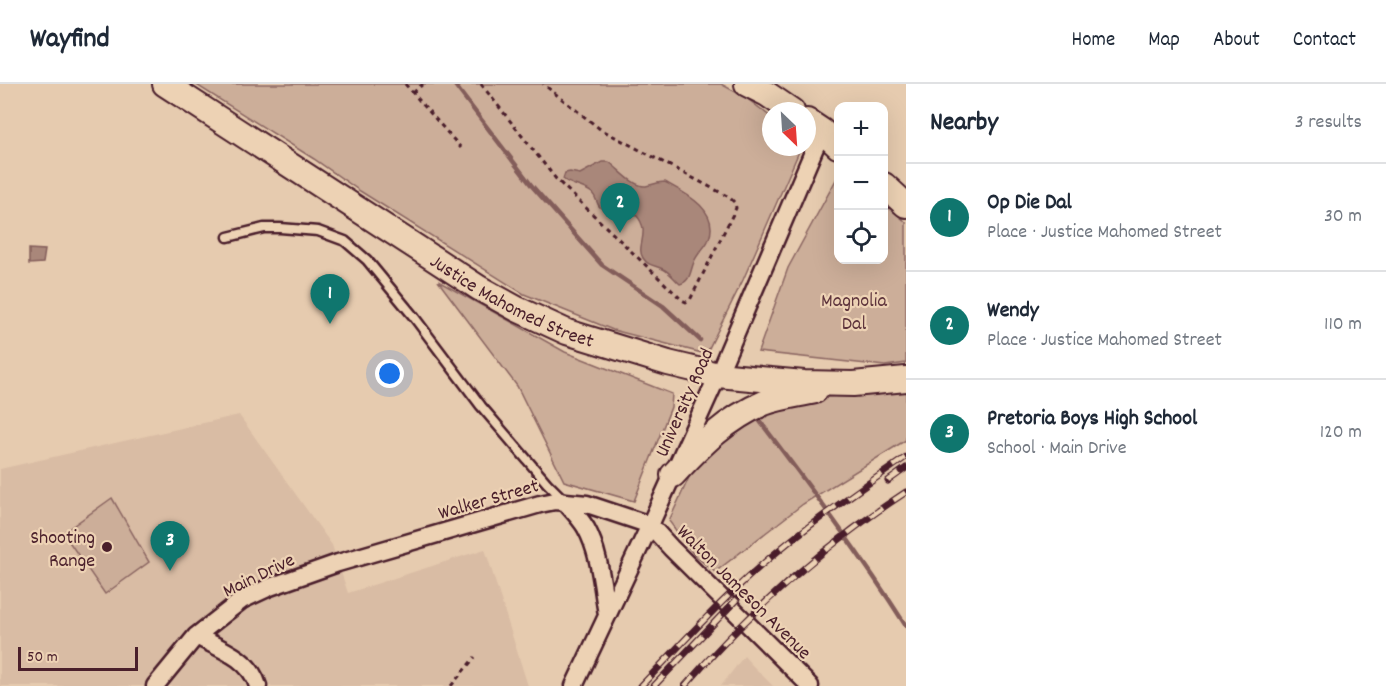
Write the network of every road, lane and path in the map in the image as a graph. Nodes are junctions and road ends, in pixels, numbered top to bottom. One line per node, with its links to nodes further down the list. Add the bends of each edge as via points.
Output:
1 (165, 84): 14 (main road, Justice Mahomed Street, via 517,309 567,332)
2 (405, 84): 7 (path)
3 (423, 84): 7 (path)
4 (481, 84): 5 (path, via 556,179 682,300 690,300 736,208 734,200 600,129)
5 (543, 84)
6 (747, 84): 8 (main road)
7 (413, 93): 10 (path)
8 (779, 102)
9 (823, 133): 14 (street, University Road)
10 (460, 148)
11 (888, 189): 12 (main road)
12 (906, 205)
13 (228, 237): 18 (lane, via 280,228 318,231 345,241 367,260 481,406)
14 (718, 375): 16 (main road, Justice Mahomed Street); 17 (street, University Road)
15 (906, 379): 16 (main road, Justice Mahomed Street)
16 (852, 384): 17 (main road, via 765,403 724,425)
17 (673, 475): 19 (street, University Road)
18 (565, 502): 19 (street, Walker Street, via 587,504); 20 (street, Walker Street, via 540,504); 21 (street, via 581,520 591,540)
19 (650, 525): 21 (street, University Road); 28 (street, Walton Jameson Avenue)
20 (338, 563): 22 (street, Main Drive, via 242,600)
21 (607, 614): 27 (street, University Road)
22 (195, 636): 24 (street, Main Drive); 25 (street, via 241,660)
23 (475, 657): 26 (path)
24 (155, 686)
25 (258, 686)
26 (451, 686)
27 (574, 686)
28 (810, 686)

